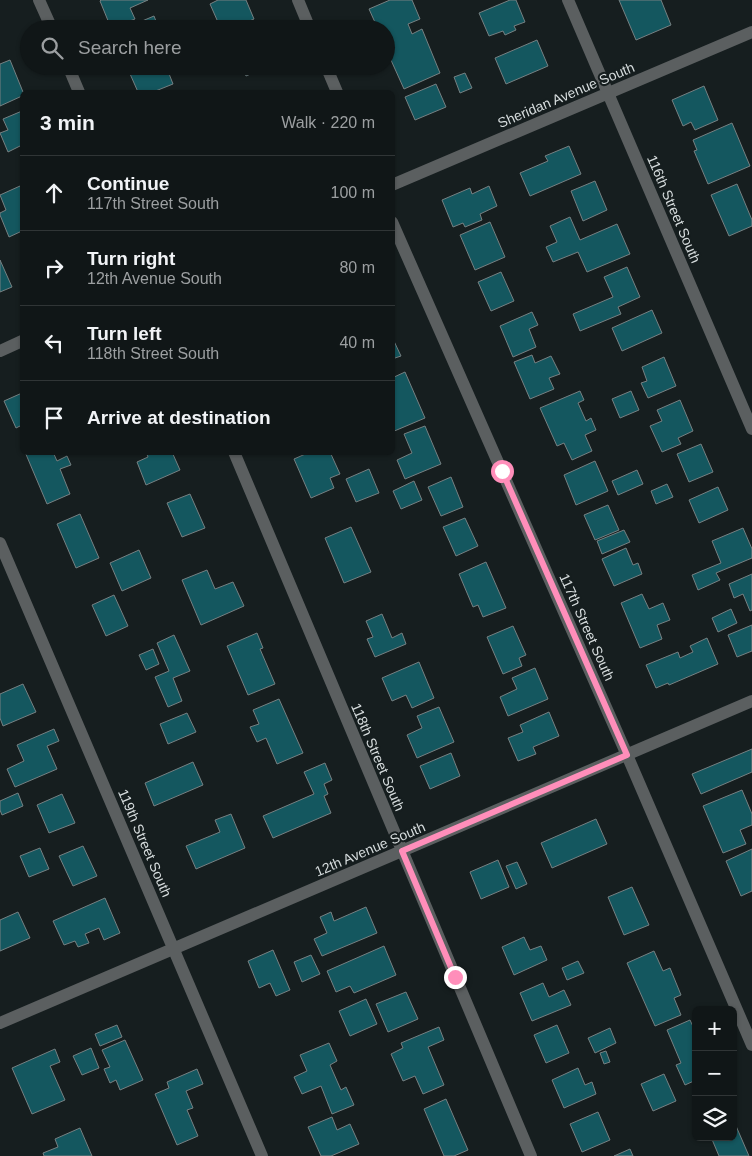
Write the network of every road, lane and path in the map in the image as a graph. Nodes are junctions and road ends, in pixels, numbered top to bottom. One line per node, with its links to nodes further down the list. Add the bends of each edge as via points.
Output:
1 (39, 0): 4 (street)
2 (298, 0): 5 (street)
3 (568, 0): 11 (street, 116th Street South)
4 (48, 20)
5 (306, 20)
6 (752, 32): 11 (street, Sheridan Avenue South)
7 (72, 75): 9 (street)
8 (330, 75): 10 (street)
9 (78, 90)
10 (336, 90)
11 (608, 93): 12 (street, Sheridan Avenue South); 16 (street, 116th Street South)
12 (395, 184)
13 (395, 229): 20 (street, 117th Street South)
14 (20, 342): 15 (street)
15 (0, 351)
16 (752, 429)
17 (235, 455): 21 (street, 118th Street South)
18 (0, 543): 22 (street, 119th Street South)
19 (752, 702): 20 (street, 12th Avenue South)
20 (627, 755): 21 (street, 12th Avenue South); 24 (street, 117th Street South)
21 (402, 851): 22 (street, 12th Avenue South); 26 (street, 118th Street South)
22 (173, 949): 23 (street, 12th Avenue South); 25 (street, 119th Street South)
23 (0, 1023)
24 (752, 1045)
25 (262, 1156)
26 (531, 1156)

